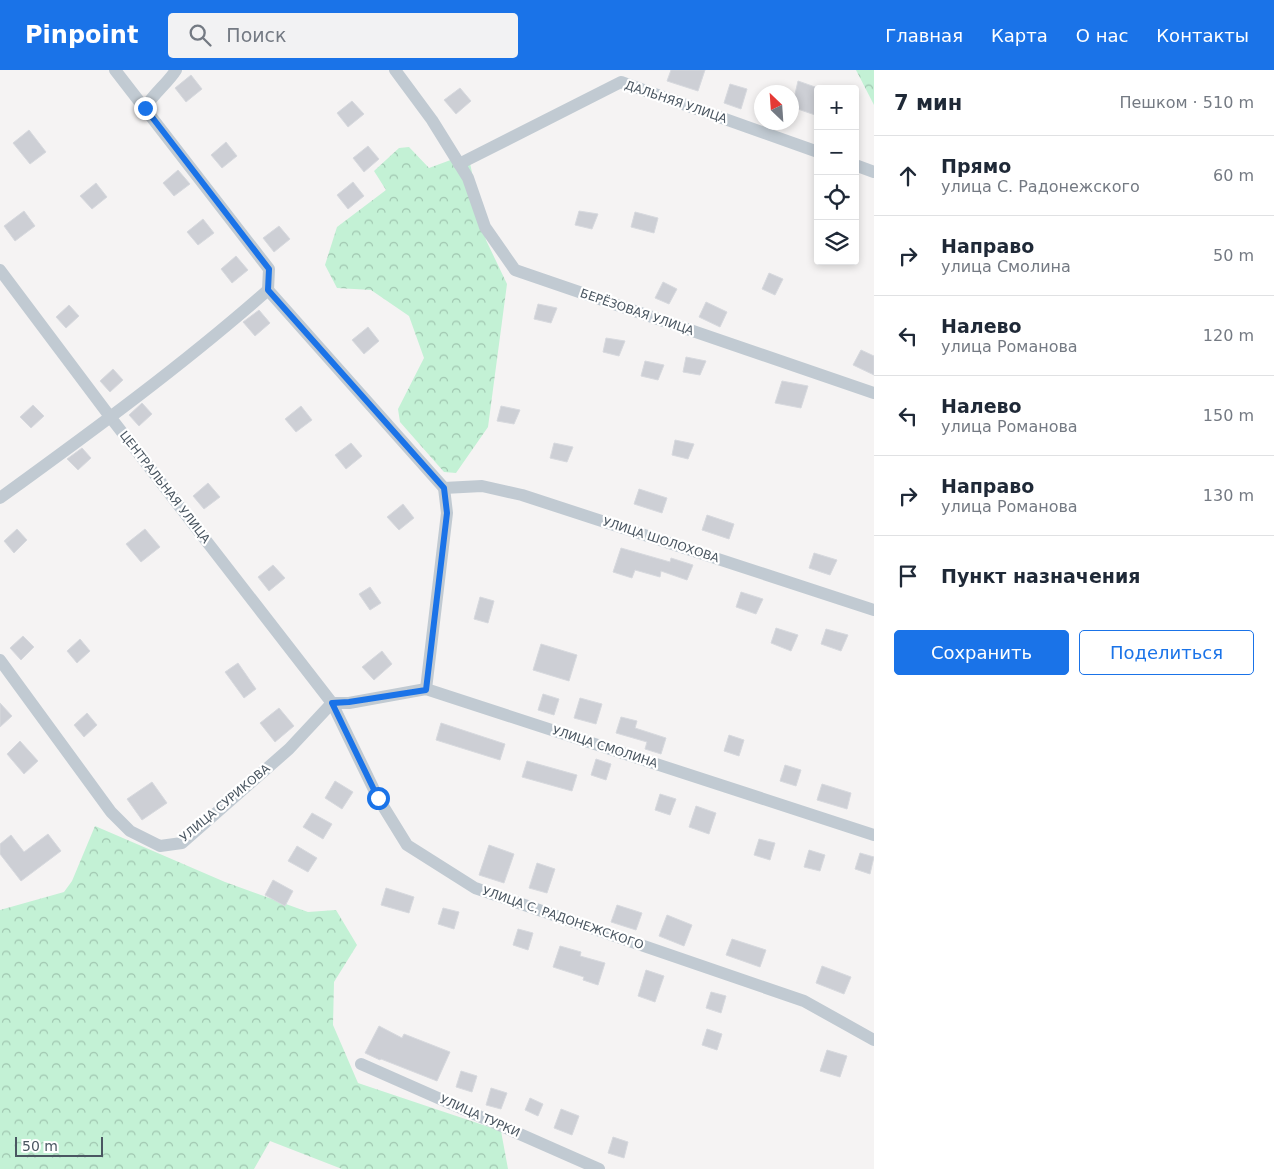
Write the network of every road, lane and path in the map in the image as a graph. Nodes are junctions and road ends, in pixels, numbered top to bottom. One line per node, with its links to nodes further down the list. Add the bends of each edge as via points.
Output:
1 (115, 70): 4 (street)
2 (176, 70): 4 (street)
3 (395, 70): 6 (street, БЕРЁЗОВАЯ УЛИЦА)
4 (145, 108): 10 (street, via 269,269)
5 (814, 151): 6 (street, ДАЛЬНЯЯ УЛИЦА, via 621,82)
6 (459, 164): 11 (street, БЕРЁЗОВАЯ УЛИЦА, via 468,178 486,226 515,270)
7 (859, 166): 8 (street)
8 (874, 172)
9 (0, 270): 12 (street, ЦЕНТРАЛЬНАЯ УЛИЦА)
10 (268, 290): 12 (street); 13 (street)
11 (874, 393)
12 (111, 418): 14 (street); 18 (street, ЦЕНТРАЛЬНАЯ УЛИЦА)
13 (444, 488): 15 (street, УЛИЦА ШОЛОХОВА, via 482,486 522,495); 17 (street, via 447,513)
14 (0, 498)
15 (874, 610)
16 (0, 660): 18 (street, УЛИЦА СУРИКОВА, via 111,812 130,831 160,846 182,842 289,749)
17 (426, 690): 18 (street, УЛИЦА СМОЛИНА); 19 (street, УЛИЦА СМОЛИНА)
18 (332, 703): 20 (street, УЛИЦА С. РАДОНЕЖСКОГО, via 378,798 407,845 475,888 804,1001)
19 (874, 835)
20 (874, 1040)
21 (361, 1064): 22 (street, УЛИЦА ТУРКИ)
22 (599, 1169)

